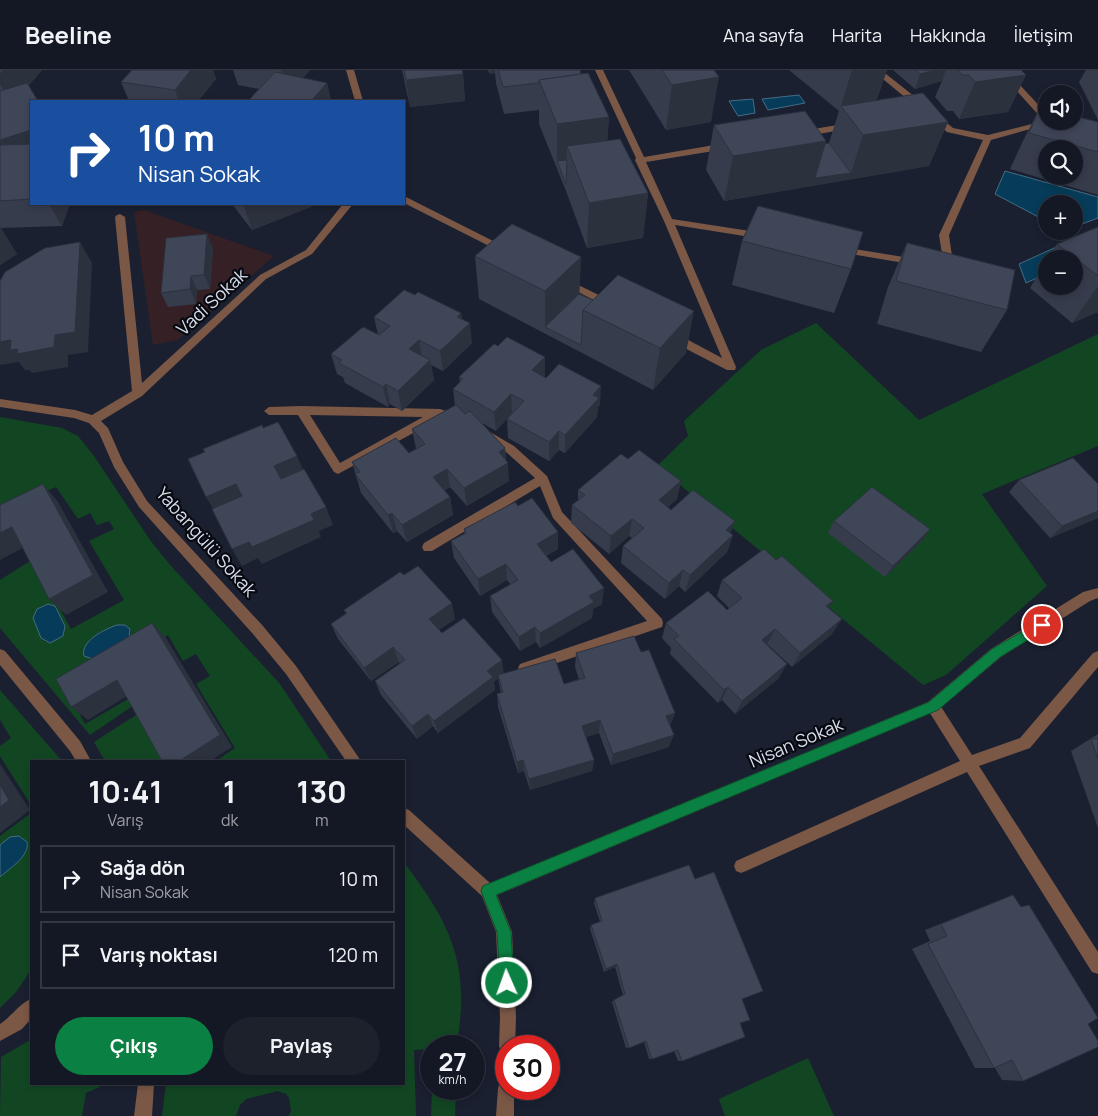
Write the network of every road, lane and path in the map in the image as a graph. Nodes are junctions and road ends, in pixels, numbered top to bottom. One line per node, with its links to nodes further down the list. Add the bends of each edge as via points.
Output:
1 (350, 70): 5 (street)
2 (599, 70): 12 (street)
3 (876, 70): 10 (street, via 925,113 950,130)
4 (1002, 70): 6 (street)
5 (359, 100)
6 (1038, 109)
7 (1038, 124): 10 (street)
8 (854, 125): 9 (street)
9 (795, 135)
10 (988, 138): 18 (street, via 944,235 946,256 926,264)
11 (737, 144): 12 (street)
12 (639, 160): 16 (street)
13 (405, 200): 19 (street)
14 (347, 205): 23 (street, Vadi Sokak, via 309,252 263,277)
15 (120, 216): 23 (street)
16 (669, 221): 17 (street); 22 (street, via 731,367)
17 (774, 238)
18 (831, 248)
19 (510, 253)
20 (554, 276): 21 (street)
21 (616, 308)
22 (660, 330)
23 (138, 393): 28 (street, Vadi Sokak)
24 (0, 403): 28 (street)
25 (301, 410): 26 (street); 27 (street); 27 (street, via 338,469)
26 (269, 411)
27 (440, 413): 29 (street, via 462,421 510,449)
28 (93, 420): 37 (street, Yabangülü Sokak, via 104,431 118,464 143,504 291,670)
29 (543, 479): 30 (street); 34 (street, via 557,515 657,624)
30 (428, 547)
31 (1098, 593): 35 (street, Nisan Sokak, via 1087,596 996,653)
32 (0, 655): 36 (street)
33 (1098, 657): 38 (street, via 1025,743)
34 (525, 668)
35 (933, 706): 38 (street); 41 (street, Nisan Sokak)
36 (83, 760)
37 (353, 760)
38 (970, 763): 40 (street); 42 (street)
39 (405, 816): 41 (street)
40 (741, 866)
41 (488, 891): 45 (street, via 504,932)
42 (1098, 966)
43 (30, 1009): 44 (street)
44 (0, 1033)
45 (507, 1035)
46 (146, 1085): 48 (street)
47 (506, 1100): 49 (street)
48 (144, 1116)
49 (506, 1116)

